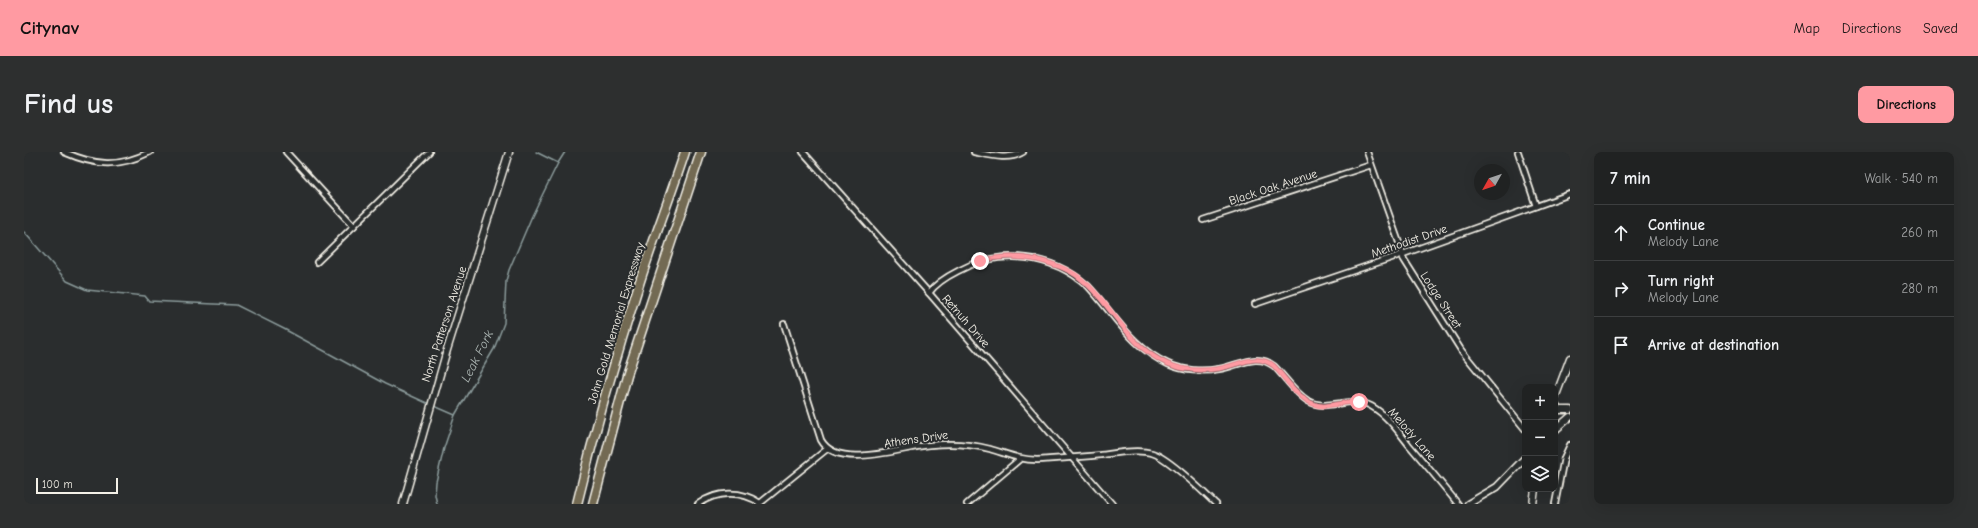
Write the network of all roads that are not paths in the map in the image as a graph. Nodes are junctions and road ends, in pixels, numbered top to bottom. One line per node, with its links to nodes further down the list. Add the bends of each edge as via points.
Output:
1 (64, 152): 2 (street, via 106,164 122,164)
2 (150, 152)
3 (286, 152): 17 (street)
4 (429, 152): 17 (street)
5 (509, 152): 37 (main road, North Patterson Avenue, via 441,369)
6 (686, 152): 38 (highway, John Gold Memorial Expressway, via 625,329)
7 (701, 152): 39 (highway, via 627,375)
8 (803, 152): 20 (street, Retnuh Drive)
9 (974, 152): 10 (street, via 1008,156)
10 (1023, 152)
11 (1367, 152): 13 (street, Lodge Street)
12 (1518, 152): 15 (street)
13 (1371, 164): 16 (street, Black Oak Avenue); 18 (street, Lodge Street)
14 (1570, 194): 15 (street, Methodist Drive)
15 (1536, 206): 18 (street, Methodist Drive)
16 (1203, 220)
17 (354, 226): 19 (street)
18 (1403, 254): 21 (street, Methodist Drive); 28 (street, Lodge Street, via 1403,258 1461,350)
19 (317, 262)
20 (929, 293): 32 (street, Retnuh Drive); 44 (street, Melody Lane, via 951,275 990,259 1023,258 1059,266 1079,277 1088,286 1142,349 1169,364 1193,370 1215,370 1261,359 1269,361 1303,398 1312,403 1324,406 1359,402 1376,409 1395,427)
21 (1255, 304)
22 (784, 324): 31 (street, via 821,440)
23 (1570, 358): 24 (main road)
24 (1558, 390)
25 (1558, 408): 26 (main road)
26 (1570, 410)
27 (1570, 417): 29 (main road)
28 (1522, 425)
29 (1558, 427)
30 (1570, 445): 47 (street, via 1564,458)
31 (827, 449): 33 (street, Athens Drive, via 845,455 861,456 950,443 976,446); 36 (street)
32 (1072, 458): 33 (street, Athens Drive); 42 (street, Retnuh Drive); 43 (street, Athens Drive, via 1120,453 1155,454)
33 (1020, 459): 41 (street)
34 (1522, 461): 45 (main road, via 1497,487)
35 (1535, 492): 46 (main road)
36 (760, 503): 40 (street, via 752,497 734,493 716,495)
37 (403, 504)
38 (577, 504)
39 (593, 504)
40 (698, 504)
41 (967, 504)
42 (1112, 504)
43 (1216, 504)
44 (1458, 504)
45 (1468, 504)
46 (1533, 504)
47 (1555, 504)

